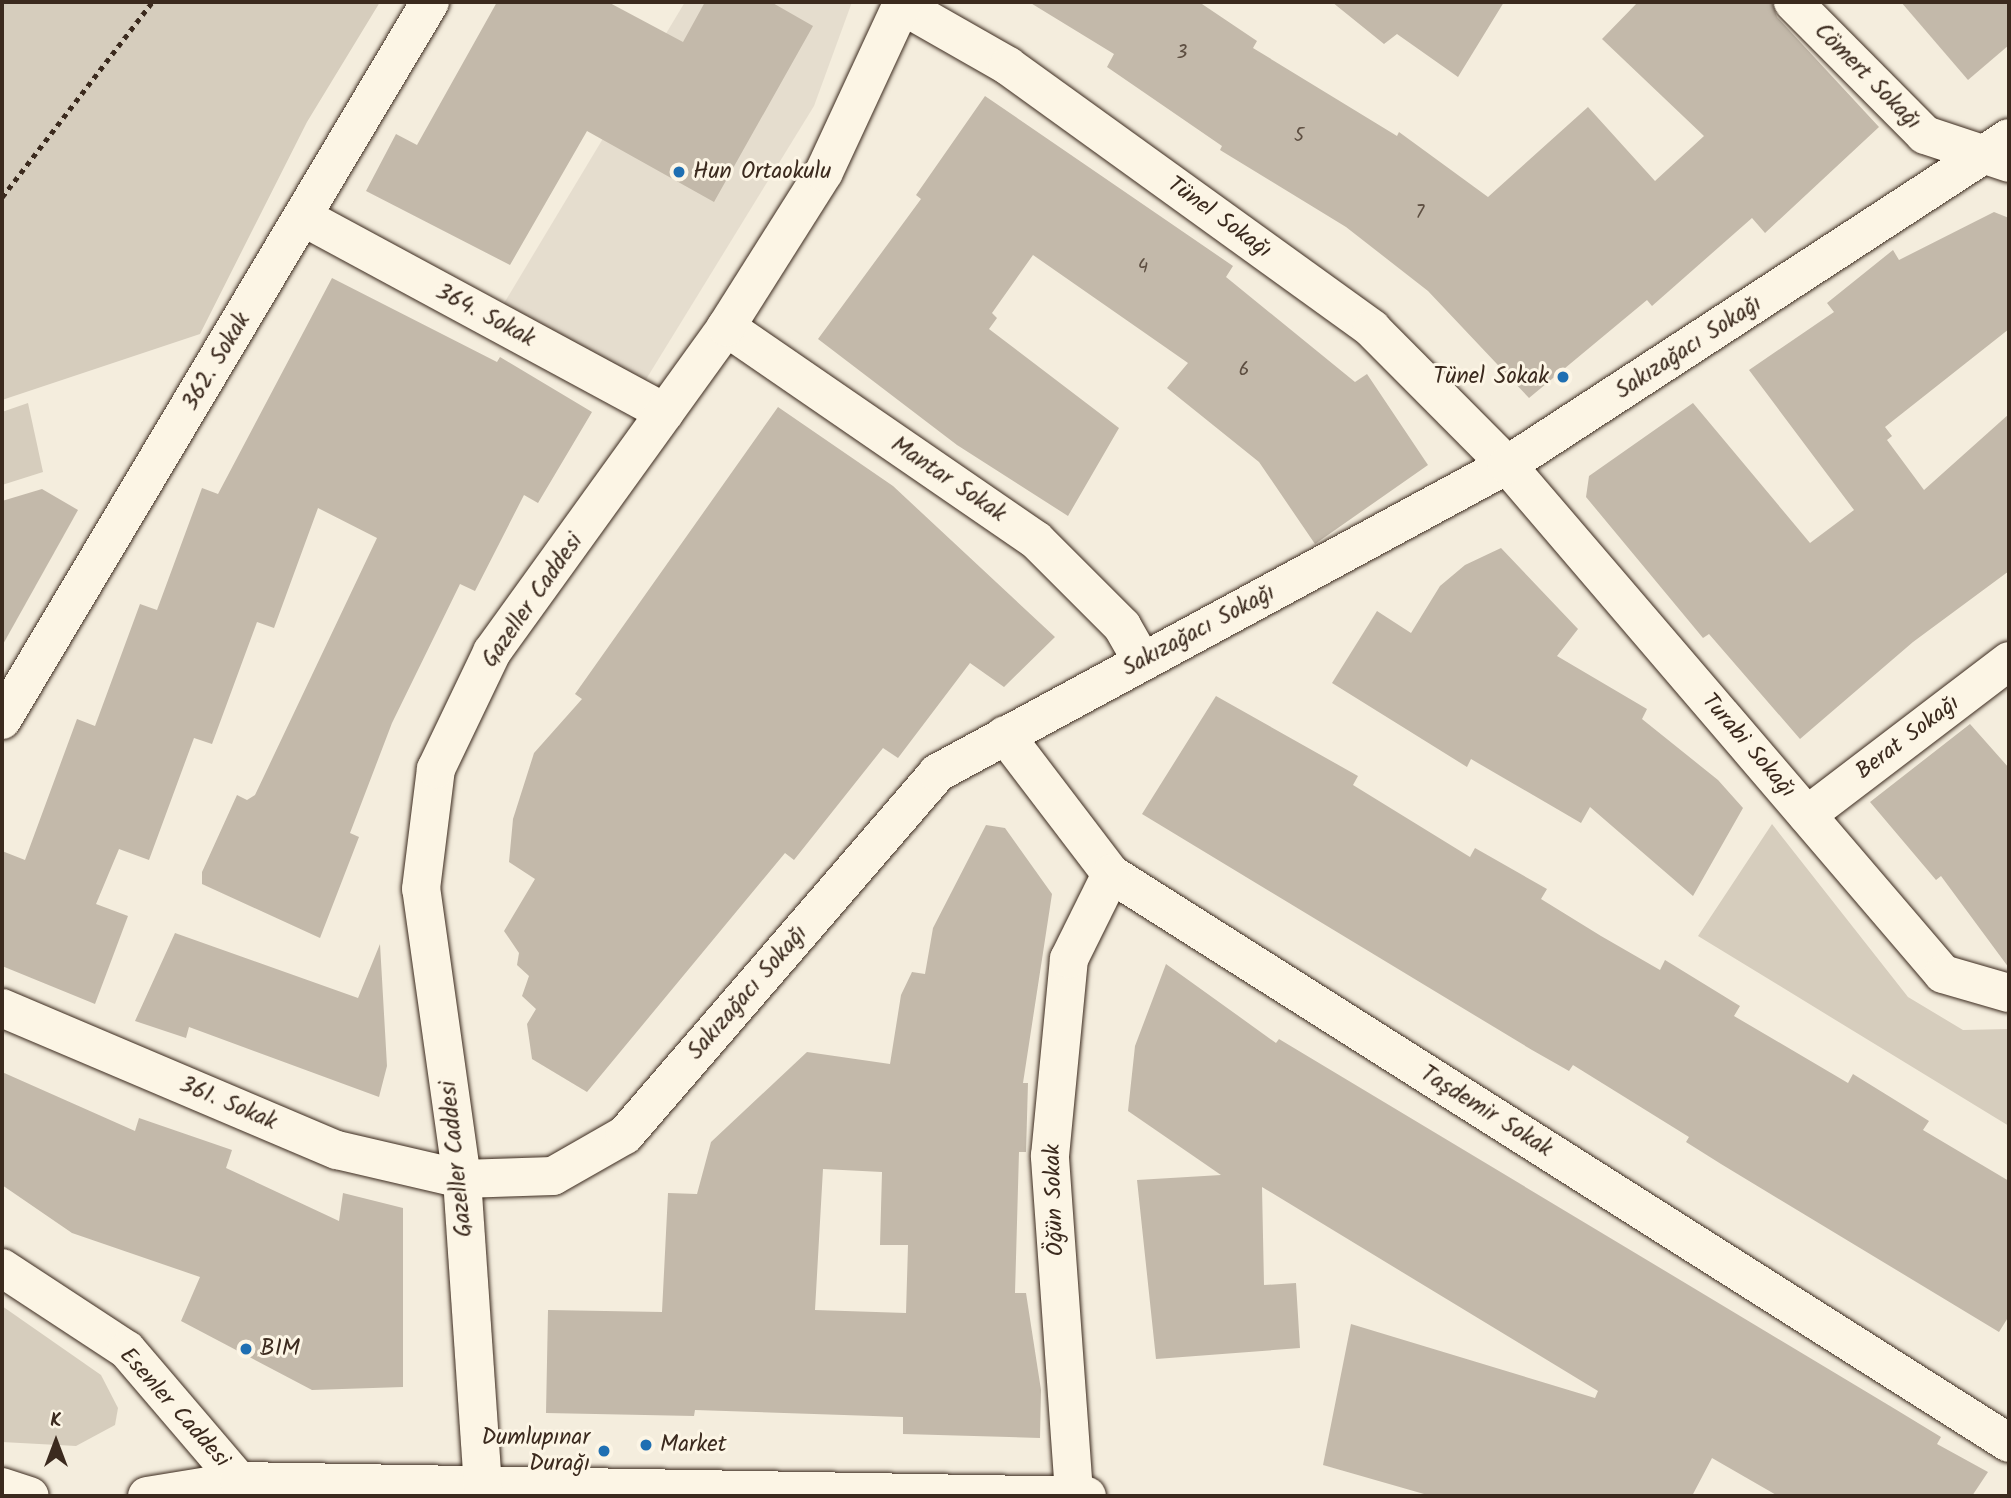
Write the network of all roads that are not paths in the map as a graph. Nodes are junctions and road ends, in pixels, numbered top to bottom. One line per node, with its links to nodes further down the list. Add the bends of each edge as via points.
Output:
1 (430, 2): 5 (street, 362. Sokak)
2 (1793, 2): 4 (street, Cömert Sokağı, via 1925,135)
3 (903, 4): 6 (street, Gazeller Caddesi, via 824,172); 8 (street, Tünel Sokağı, via 1008,66 1372,329)
4 (2001, 153): 8 (street, Sakızağacı Sokağı)
5 (305, 218): 7 (street, 364. Sokak); 11 (street, 362. Sokak)
6 (726, 327): 7 (street, Gazeller Caddesi); 10 (street, Mantar Sokak, via 1036,540 1122,626)
7 (665, 413): 17 (street, Gazeller Caddesi, via 492,652 436,769 421,889)
8 (1507, 465): 10 (street, Sakızağacı Sokağı); 13 (street, Turabi Sokağı)
9 (2009, 660): 13 (street, Berat Sokağı)
10 (1142, 661): 12 (street, Sakızağacı Sokağı)
11 (2, 720)
12 (1004, 736): 14 (street, Taşdemir Sokak); 17 (street, Sakızağacı Sokağı, via 937,773 625,1135 553,1176)
13 (1807, 815): 15 (street, Turabi Sokağı, via 1943,974)
14 (1111, 874): 19 (street, Taşdemir Sokak); 23 (street, Öğün Sokak, via 1069,959 1050,1156)
15 (2009, 993)
16 (2, 1007): 17 (street, 361. Sokak, via 337,1150)
17 (462, 1179): 22 (street, Gazeller Caddesi)
18 (2, 1268): 20 (street, Esenler Caddesi, via 127,1350)
19 (2009, 1443)
20 (239, 1481): 22 (street); 25 (street)
21 (2, 1486): 24 (street)
22 (483, 1487): 23 (street)
23 (1081, 1495)
24 (30, 1496)
25 (147, 1496)

